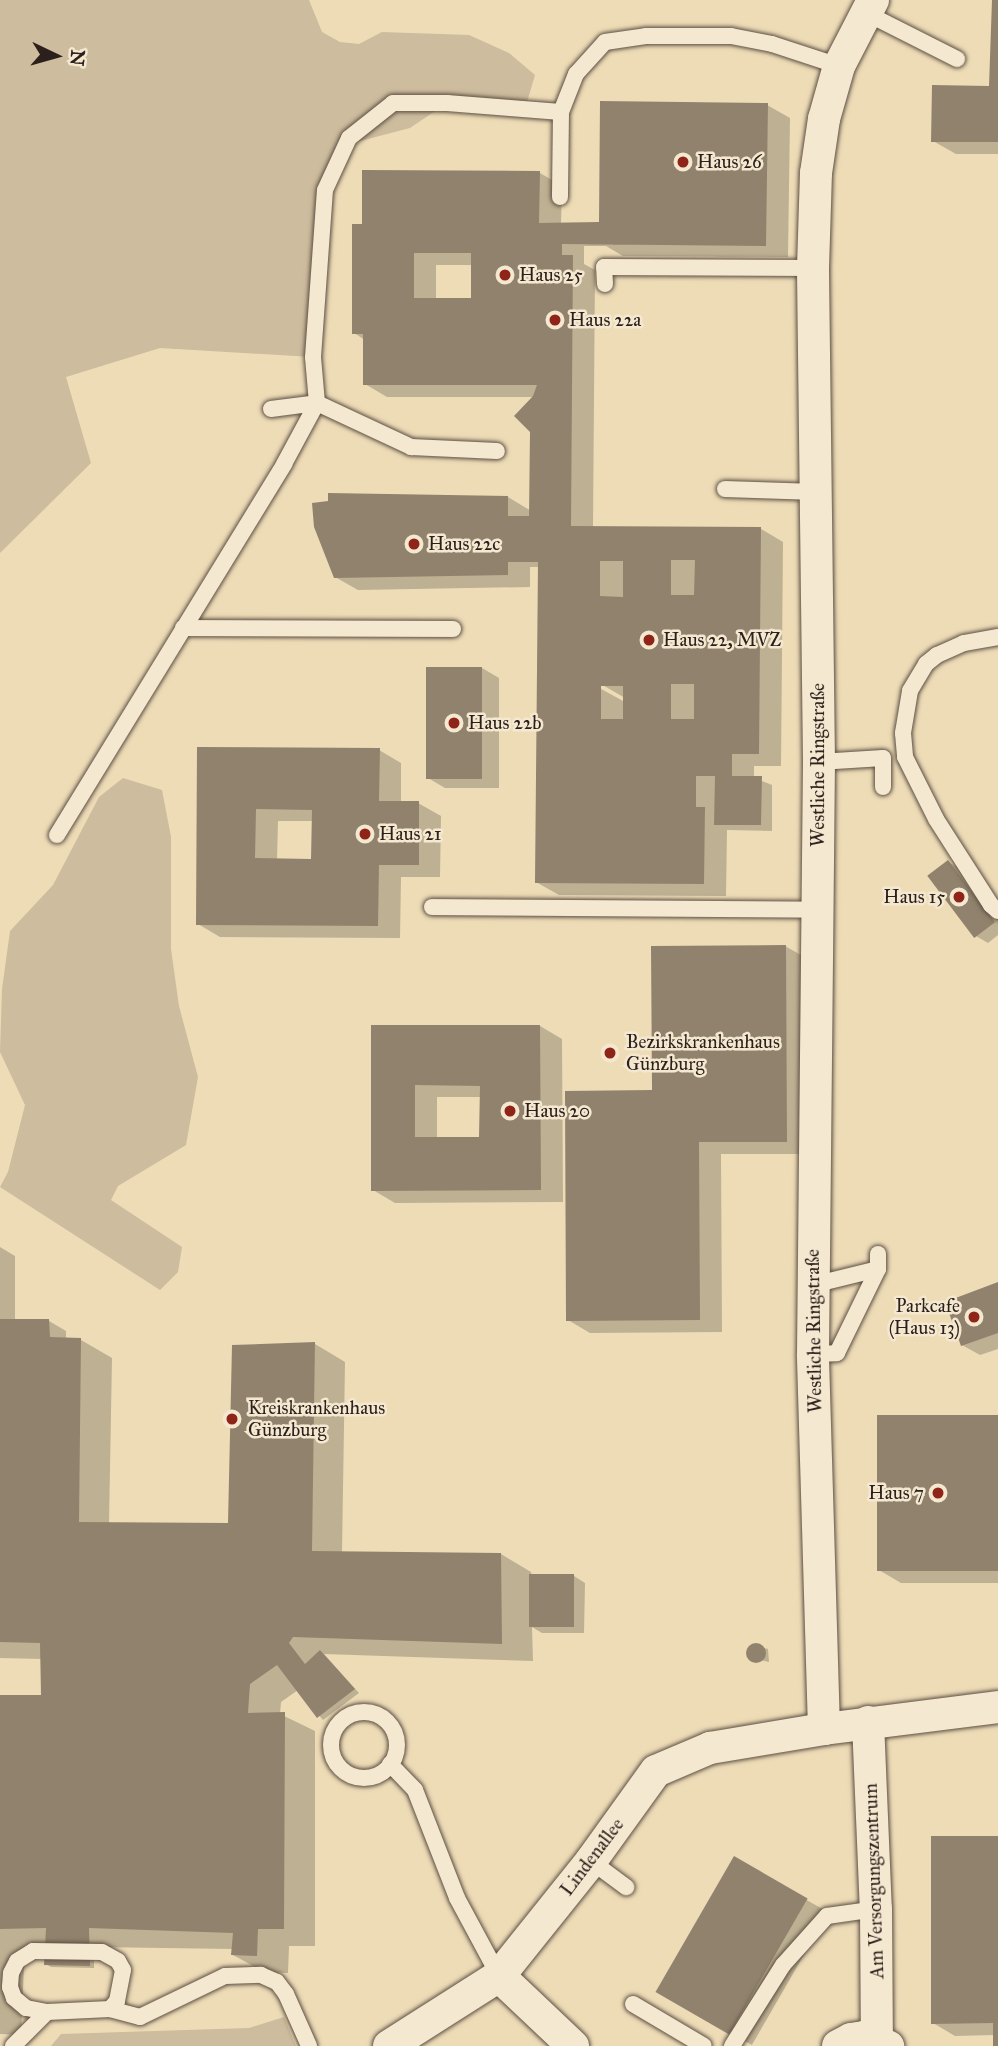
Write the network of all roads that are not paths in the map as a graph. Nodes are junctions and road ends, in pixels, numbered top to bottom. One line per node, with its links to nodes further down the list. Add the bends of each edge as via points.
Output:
1 (870, 7): 2 (lane); 3 (street, Westliche Ringstraße)
2 (957, 58)
3 (839, 65): 4 (lane, via 731,36 646,36 605,42 576,74); 6 (street, Westliche Ringstraße, via 816,173)
4 (561, 112): 5 (lane); 8 (lane, via 393,103 349,138 325,190 313,357)
5 (560, 197)
6 (813, 268): 7 (lane, via 604,267); 12 (street, Westliche Ringstraße)
7 (605, 284)
8 (317, 403): 9 (lane); 10 (lane, via 411,447); 13 (lane)
9 (271, 409)
10 (497, 452)
11 (725, 489): 12 (lane)
12 (816, 492): 16 (street, Westliche Ringstraße)
13 (183, 628): 14 (lane); 18 (lane)
14 (453, 629)
15 (998, 637): 21 (lane, via 964,643 926,664 910,691 903,733 905,757 936,819)
16 (819, 762): 17 (lane, via 883,758); 20 (street, Westliche Ringstraße)
17 (883, 788)
18 (57, 835)
19 (432, 908): 20 (lane)
20 (819, 910): 22 (street, Westliche Ringstraße)
21 (998, 911)
22 (813, 1285): 23 (street, Westliche Ringstraße); 23 (lane, via 878,1261 837,1353)
23 (813, 1354): 26 (street, Westliche Ringstraße)
24 (998, 1707): 25 (street, Lindenallee)
25 (868, 1722): 26 (street, Lindenallee); 30 (street, Am Versorgungszentrum)
26 (824, 1728): 28 (street, Lindenallee, via 710,1748 656,1770)
27 (390, 1764): 27 (lane, via 397,1740 387,1720 368,1711 339,1721 330,1750 340,1769 369,1778); 31 (lane, via 415,1790 457,1898)
28 (592, 1861): 29 (lane); 31 (street, Lindenallee)
29 (626, 1887)
30 (876, 1909): 35 (street, Am Versorgungszentrum); 41 (lane, via 827,1916 783,1965)
31 (499, 1976): 38 (street, Lindenallee); 39 (street)
32 (633, 2004): 40 (lane)
33 (110, 2009): 34 (lane); 34 (lane, via 117,2001 123,1970 118,1961 103,1952 33,1951 17,1961 10,1987 26,2008); 37 (lane, via 140,2017 225,1976 261,1975 277,1982 286,1994)
34 (47, 2012): 36 (lane)
35 (882, 2043): 42 (street, Am Versorgungszentrum, via 851,2039)
36 (13, 2046)
37 (309, 2046)
38 (389, 2046)
39 (573, 2046)
40 (704, 2046)
41 (732, 2046)
42 (838, 2046)

